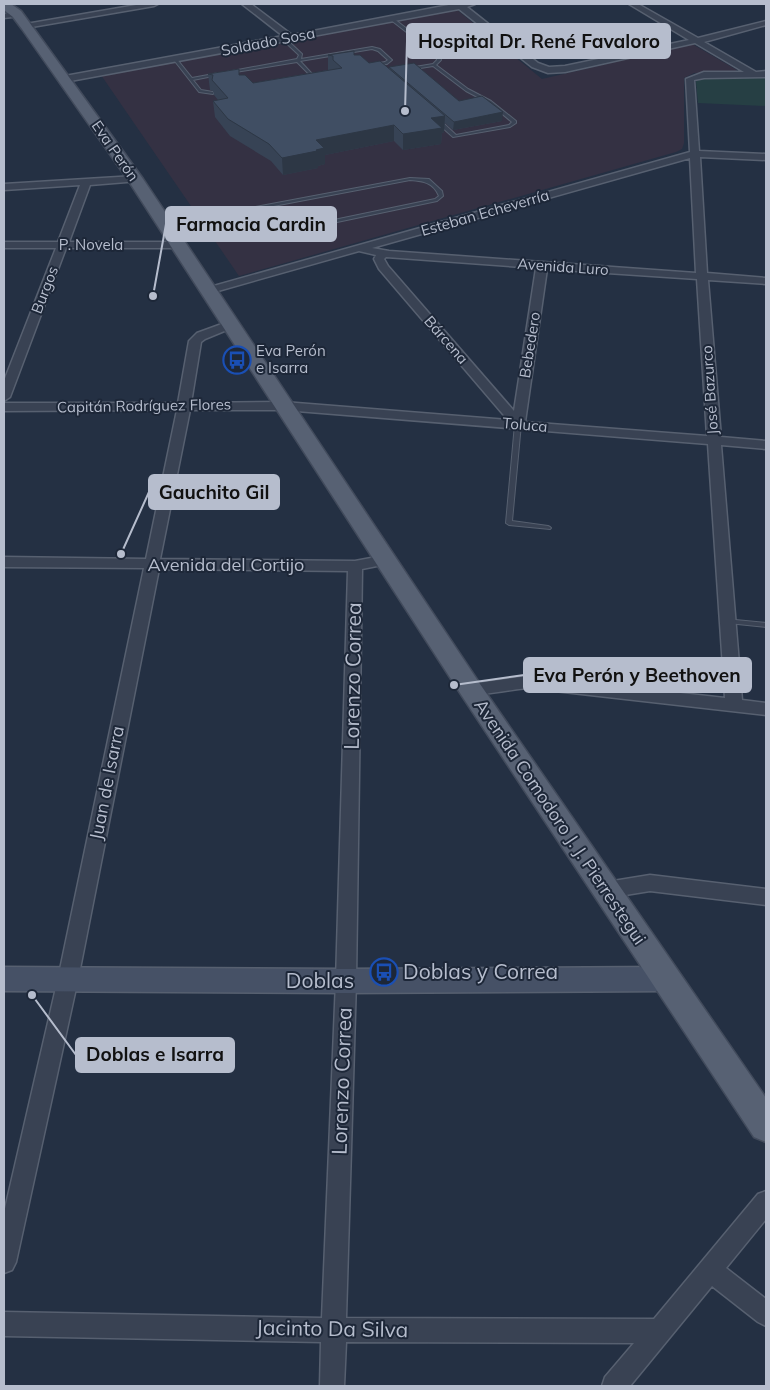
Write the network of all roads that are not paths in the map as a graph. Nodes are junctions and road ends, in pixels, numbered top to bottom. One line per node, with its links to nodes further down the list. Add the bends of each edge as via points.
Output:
1 (4, 4): 7 (main road, Eva Perón)
2 (154, 4): 10 (street)
3 (246, 4): 11 (street)
4 (471, 4): 6 (street, Soldado Sosa)
5 (633, 4): 12 (street)
6 (459, 5): 8 (street, Soldado Sosa); 12 (street, via 535,65 548,70)
7 (13, 11): 10 (main road, Eva Perón)
8 (392, 19): 11 (street, Soldado Sosa); 15 (lane, via 438,55 439,60)
9 (766, 23): 12 (street)
10 (26, 26): 23 (main road, Eva Perón)
11 (288, 38): 13 (street, Soldado Sosa); 14 (lane, via 301,54)
12 (698, 40): 19 (street)
13 (175, 59): 23 (street, Soldado Sosa); 24 (lane)
14 (298, 60): 16 (lane, via 377,49 390,60 373,66); 21 (lane); 24 (lane)
15 (434, 65): 17 (lane); 26 (lane, via 514,122 510,126 455,136)
16 (377, 69)
17 (399, 70)
18 (322, 74): 21 (lane)
19 (754, 74): 20 (street); 27 (street, José Bazurco, via 695,76 690,79)
20 (766, 74)
21 (312, 76): 22 (lane)
22 (303, 77)
23 (65, 79): 29 (main road, Eva Perón)
24 (190, 79): 25 (lane, via 200,91)
25 (212, 93)
26 (433, 117)
27 (695, 154): 28 (street, Esteban Echeverría); 37 (street, Esteban Echeverría); 40 (street, José Bazurco)
28 (766, 157)
29 (135, 180): 30 (street); 33 (main road, Eva Perón)
30 (86, 183): 31 (street); 35 (street, Burgos)
31 (4, 187)
32 (261, 208): 32 (lane, via 415,178 427,180 440,192 437,200 280,233); 33 (lane)
33 (164, 225): 36 (main road, Eva Perón)
34 (4, 245): 35 (street, P. Novela)
35 (62, 245): 36 (street, P. Novela); 44 (street, Burgos)
36 (178, 245): 42 (main road, Eva Perón)
37 (361, 248): 38 (street, Avenida Luro); 42 (street, Esteban Echeverría)
38 (382, 253): 39 (street, Avenida Luro); 48 (street, Bárcena, via 379,259 383,267)
39 (542, 266): 40 (street, Avenida Luro); 48 (street, Bebedero)
40 (702, 277): 41 (street, Avenida Luro); 49 (street, José Bazurco)
41 (766, 281)
42 (207, 291): 43 (main road, Avenida Comodoro J. J. Pierrestegui)
43 (230, 325): 45 (main road, Avenida Comodoro J. J. Pierrestegui); 47 (street, Juan de Isarra, via 195,341)
44 (4, 397)
45 (284, 406): 47 (street, Capitán Rodríguez Flores); 48 (street, Toluca); 52 (main road, Avenida Comodoro J. J. Pierrestegui)
46 (4, 407): 47 (street, Capitán Rodríguez Flores)
47 (184, 407): 54 (street, Juan de Isarra)
48 (518, 424): 49 (street, Toluca); 51 (lane, via 509,523)
49 (713, 440): 50 (street, Toluca); 56 (street, José Bazurco)
50 (766, 445)
51 (548, 528)
52 (387, 560): 55 (street, Avenida del Cortijo); 58 (main road, Avenida Comodoro J. J. Pierrestegui)
53 (4, 562): 54 (street, Avenida del Cortijo)
54 (152, 564): 55 (street, Avenida del Cortijo); 64 (street, Juan de Isarra)
55 (356, 566): 66 (street, Lorenzo Correa)
56 (728, 621): 57 (lane); 59 (street, José Bazurco)
57 (766, 625)
58 (471, 690): 59 (street, via 528,682); 61 (main road, Avenida Comodoro J. J. Pierrestegui)
59 (734, 706): 60 (street)
60 (766, 709)
61 (607, 890): 62 (street, via 650,883); 65 (main road, Avenida Comodoro J. J. Pierrestegui)
62 (766, 897)
63 (4, 979): 64 (street, Doblas)
64 (68, 979): 66 (street, Doblas); 69 (street, Juan de Isarra)
65 (666, 979): 66 (street, Doblas); 67 (main road, Avenida Comodoro J. J. Pierrestegui)
66 (346, 981): 73 (street, Lorenzo Correa)
67 (766, 1126)
68 (766, 1202): 70 (street)
69 (4, 1262)
70 (710, 1270): 71 (street); 74 (street)
71 (766, 1314)
72 (4, 1324): 73 (street, Jacinto Da Silva)
73 (332, 1330): 74 (street, Jacinto Da Silva); 75 (street, Lorenzo Correa)
74 (660, 1331): 76 (street)
75 (332, 1386)
76 (614, 1386)

